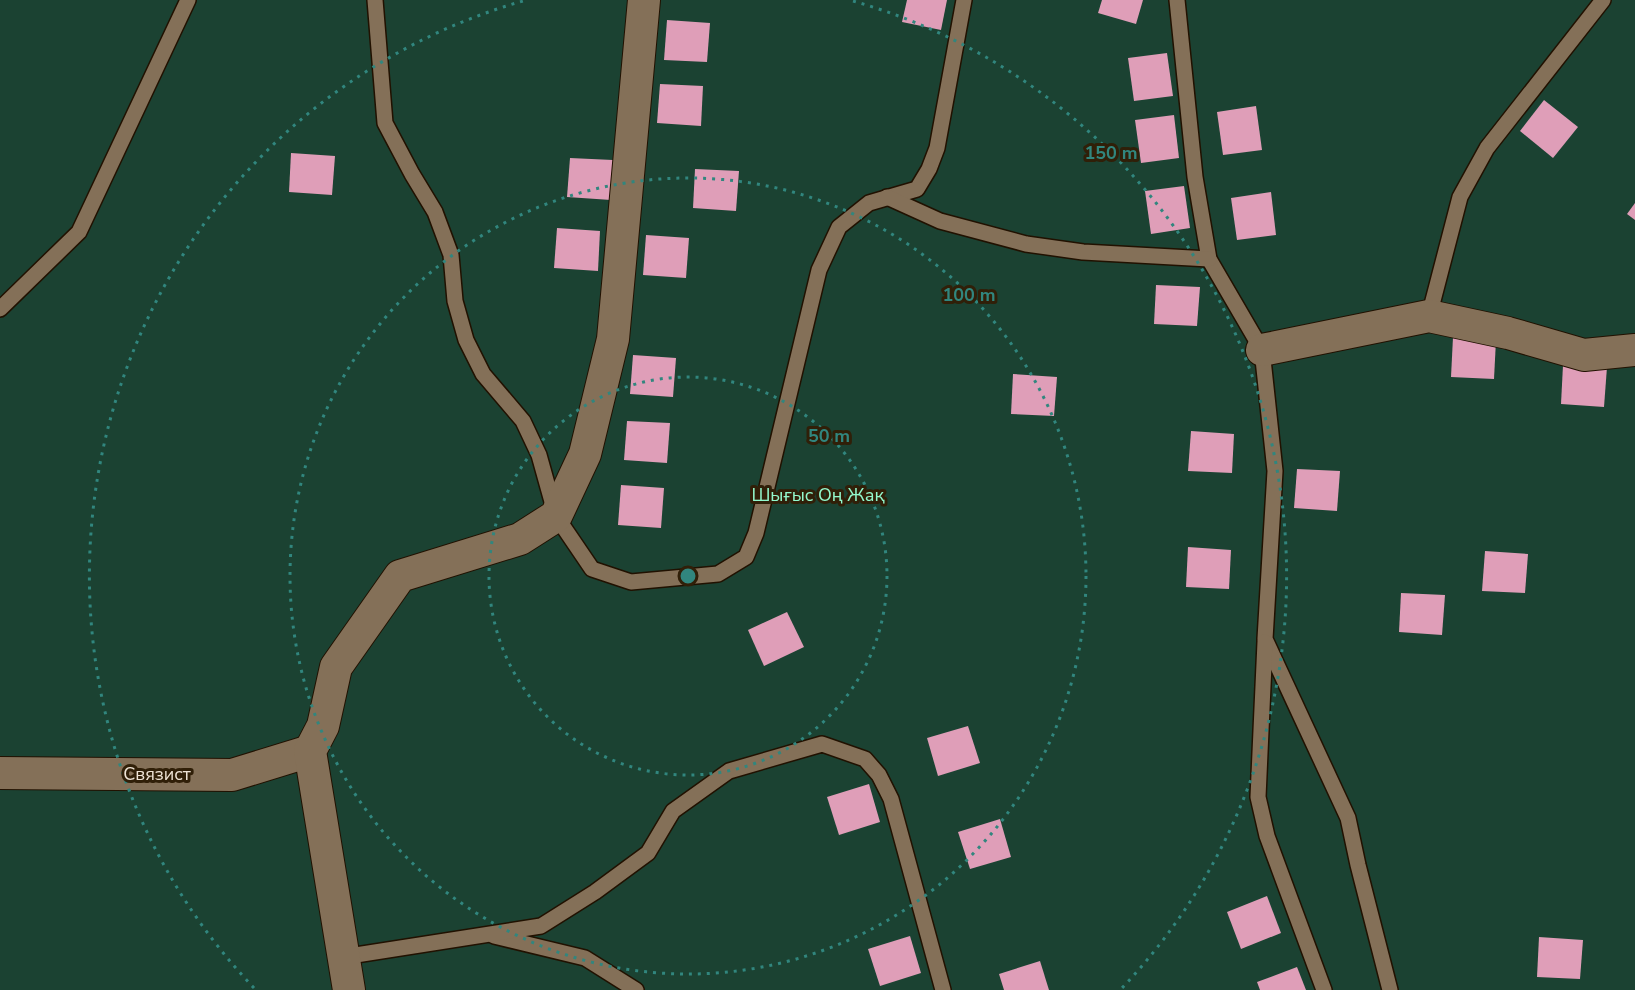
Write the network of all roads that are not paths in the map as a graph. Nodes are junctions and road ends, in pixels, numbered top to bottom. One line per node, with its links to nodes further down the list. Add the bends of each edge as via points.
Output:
1 (188, 0): 9 (lane, via 79,232)
2 (375, 0): 13 (lane, via 385,123 435,212 452,255 455,301 466,340 483,374 523,421 539,455)
3 (644, 0): 13 (street, via 613,339 585,454)
4 (964, 0): 7 (lane, via 937,148 929,169 918,189)
5 (1176, 0): 8 (lane, via 1195,177)
6 (1603, 0): 10 (lane, via 1487,148 1460,197)
7 (887, 197): 8 (lane, via 940,221 1026,244 1083,252); 13 (lane, via 869,203 839,227 819,270 756,533 746,557 718,574 631,582 592,569)
8 (1209, 259): 11 (lane)
9 (0, 309)
10 (1429, 316): 11 (street); 12 (street, via 1584,355)
11 (1262, 350): 14 (lane, via 1275,471)
12 (1635, 350)
13 (556, 516): 15 (street, via 520,539 400,576 336,667 323,726)
14 (1265, 639): 22 (lane, via 1258,797 1266,836); 23 (lane, via 1348,818)
15 (309, 751): 16 (street, Связист, via 232,775); 18 (street)
16 (0, 773)
17 (487, 935): 18 (lane); 20 (lane, via 585,958); 21 (lane, via 541,926 595,892 648,853 674,811 729,771 822,744 865,759 879,775 891,799)
18 (343, 957): 19 (street)
19 (349, 990)
20 (636, 990)
21 (942, 990)
22 (1324, 990)
23 (1390, 990)

